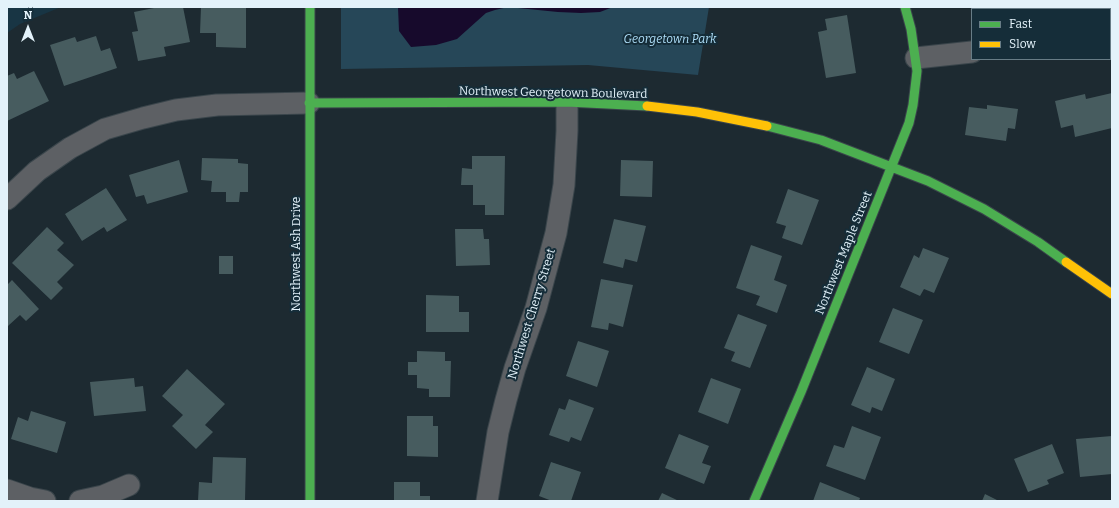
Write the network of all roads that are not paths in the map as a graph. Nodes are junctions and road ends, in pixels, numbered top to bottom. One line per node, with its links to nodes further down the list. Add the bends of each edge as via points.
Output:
1 (310, 7): 6 (street, Northwest Ash Drive)
2 (905, 7): 4 (street, Northwest Maple Street)
3 (971, 52): 4 (street)
4 (916, 58): 7 (street, Northwest Maple Street, via 913,105 903,141)
5 (568, 102): 6 (street, Northwest Georgetown Boulevard); 7 (street, Northwest Georgetown Boulevard, via 640,105 697,112 760,124 822,140); 15 (street, Northwest Cherry Street, via 565,172 559,215 536,308 506,400)
6 (309, 103): 8 (street, via 217,105 176,110 105,129 70,148); 14 (street, Northwest Ash Drive)
7 (892, 166): 9 (street, Northwest Georgetown Boulevard, via 984,209 1038,242); 16 (street, Northwest Maple Street)
8 (7, 199)
9 (1112, 294)
10 (129, 485): 13 (street, via 103,496)
11 (7, 490): 12 (street)
12 (45, 501)
13 (80, 501)
14 (310, 501)
15 (487, 501)
16 (754, 501)

